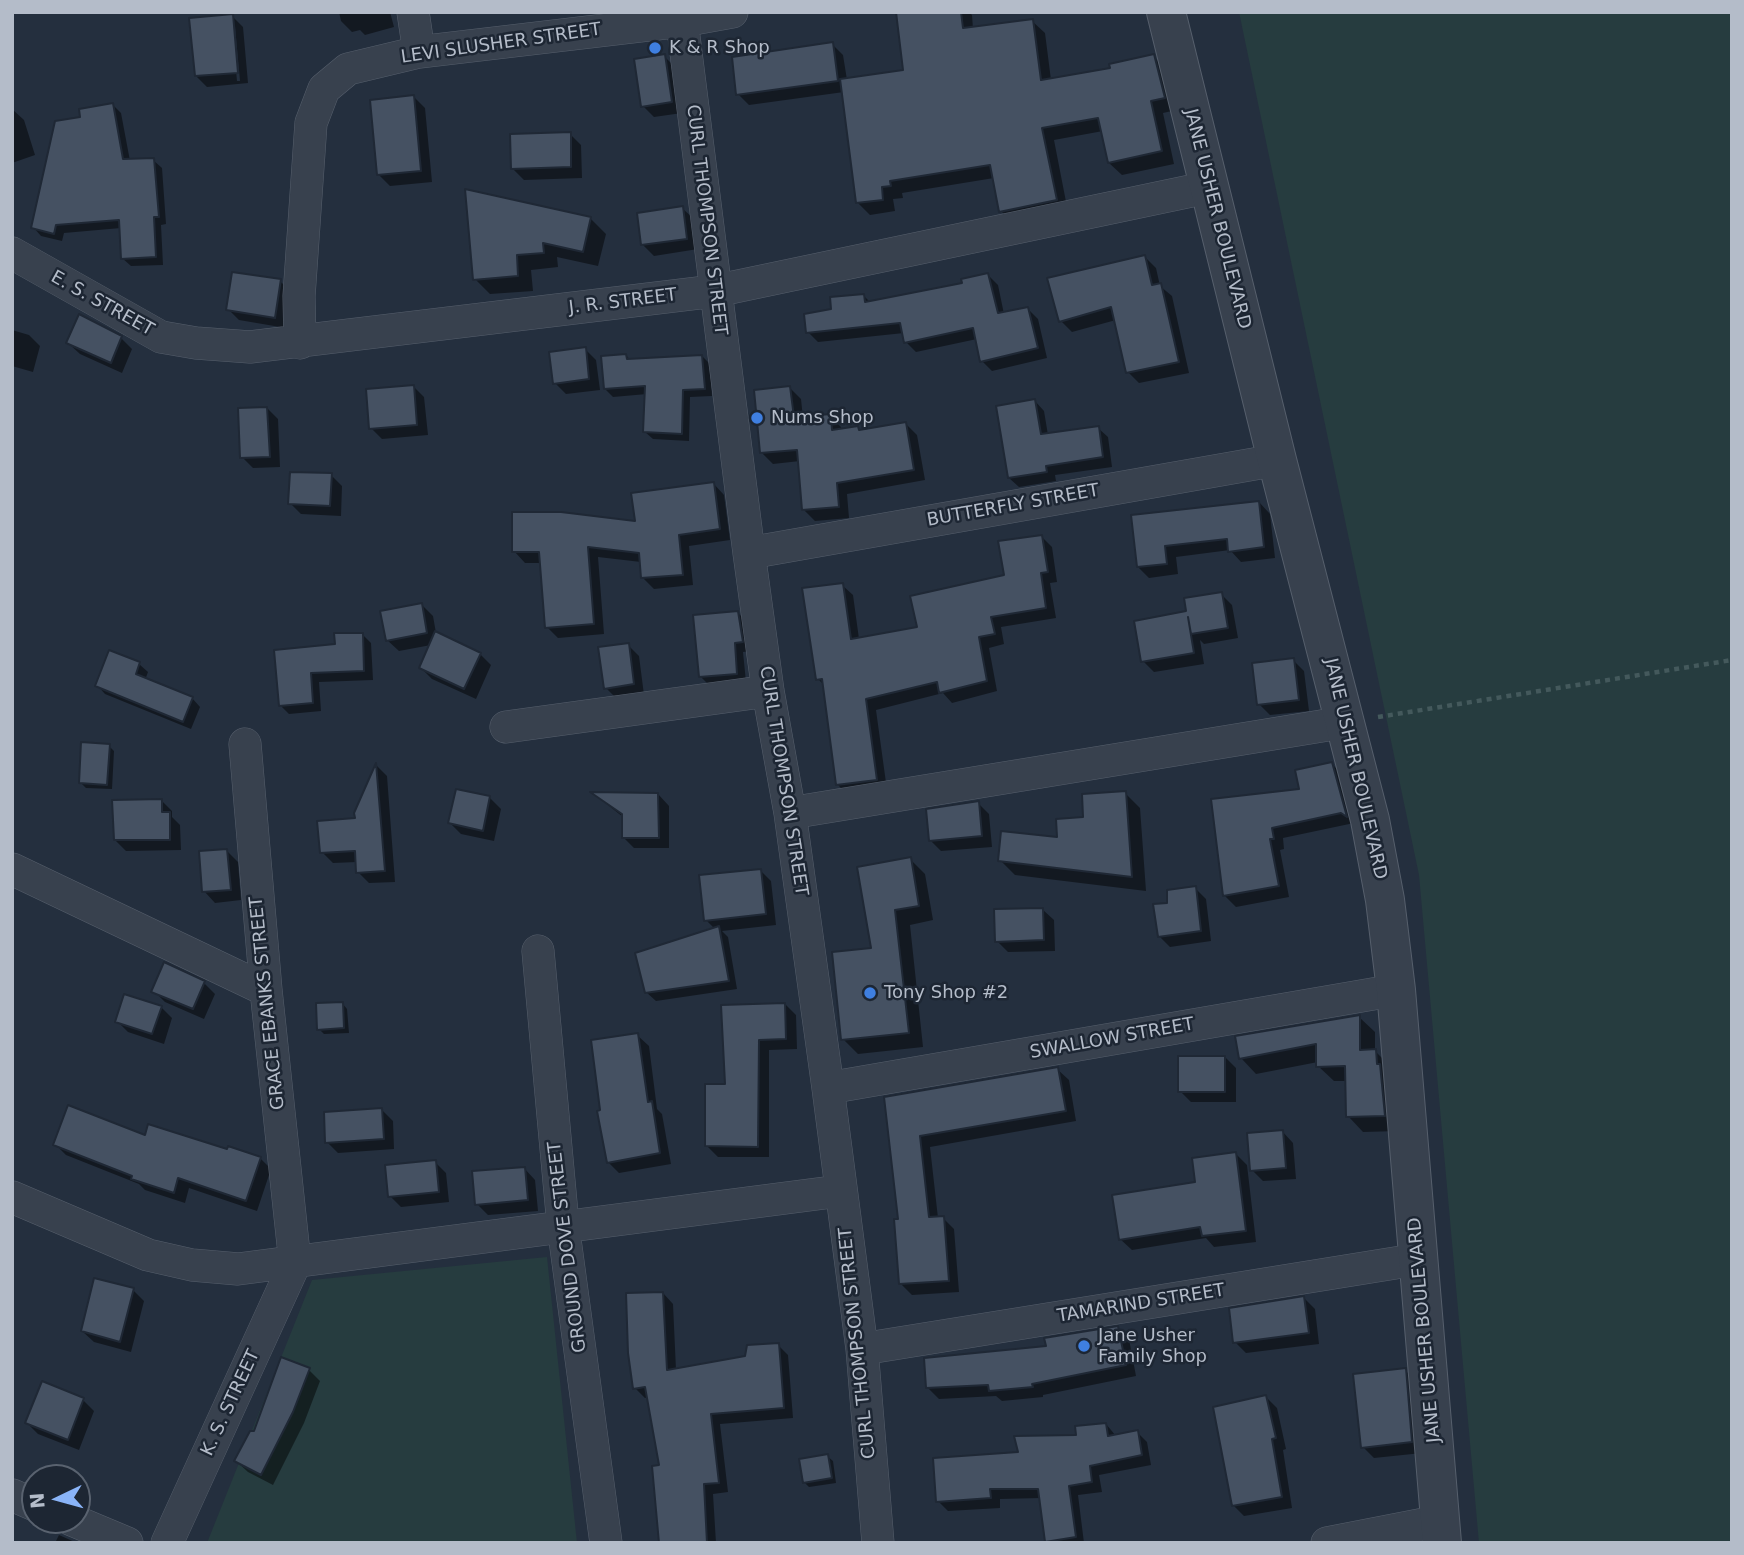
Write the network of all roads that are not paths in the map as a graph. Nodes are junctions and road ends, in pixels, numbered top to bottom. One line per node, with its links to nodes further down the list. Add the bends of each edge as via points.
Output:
1 (413, 12): 5 (street)
2 (732, 12): 4 (street, LEVI SLUSHER STREET)
3 (1166, 12): 6 (street, JANE USHER BOULEVARD)
4 (682, 21): 5 (street, LEVI SLUSHER STREET); 8 (street, CURL THOMPSON STREET)
5 (419, 52): 9 (street, LEVI SLUSHER STREET, via 348,69 324,89 311,123)
6 (1210, 187): 8 (street, J. R. STREET); 11 (street, JANE USHER BOULEVARD)
7 (12, 253): 10 (street, E. S. STREET, via 161,337)
8 (715, 291): 9 (street, J. R. STREET); 12 (street, CURL THOMPSON STREET)
9 (300, 342): 10 (street, J. R. STREET, via 250,347)
10 (196, 343)
11 (1277, 460): 12 (street, BUTTERFLY STREET); 14 (street, JANE USHER BOULEVARD)
12 (749, 553): 13 (street, CURL THOMPSON STREET)
13 (768, 691): 15 (street); 17 (street, CURL THOMPSON STREET)
14 (1346, 722): 17 (street); 21 (street, JANE USHER BOULEVARD, via 1385,900)
15 (506, 727)
16 (245, 744): 20 (street, GRACE EBANKS STREET)
17 (790, 813): 22 (street, CURL THOMPSON STREET)
18 (12, 869): 20 (street)
19 (538, 951): 25 (street, GROUND DOVE STREET)
20 (266, 990): 27 (street, GRACE EBANKS STREET)
21 (1396, 990): 22 (street, SWALLOW STREET); 26 (street, JANE USHER BOULEVARD)
22 (828, 1088): 23 (street, CURL THOMPSON STREET)
23 (840, 1191): 25 (street); 28 (street, CURL THOMPSON STREET)
24 (12, 1197): 27 (street, via 148,1255 238,1269)
25 (563, 1226): 27 (street); 33 (street, GROUND DOVE STREET)
26 (1420, 1259): 28 (street, TAMARIND STREET); 30 (street, JANE USHER BOULEVARD)
27 (295, 1263): 32 (street, K. S. STREET)
28 (862, 1349): 34 (street, CURL THOMPSON STREET)
29 (91, 1528): 31 (street)
30 (1441, 1532): 35 (street)
31 (127, 1543)
32 (167, 1543)
33 (606, 1543)
34 (878, 1543)
35 (1327, 1543)

